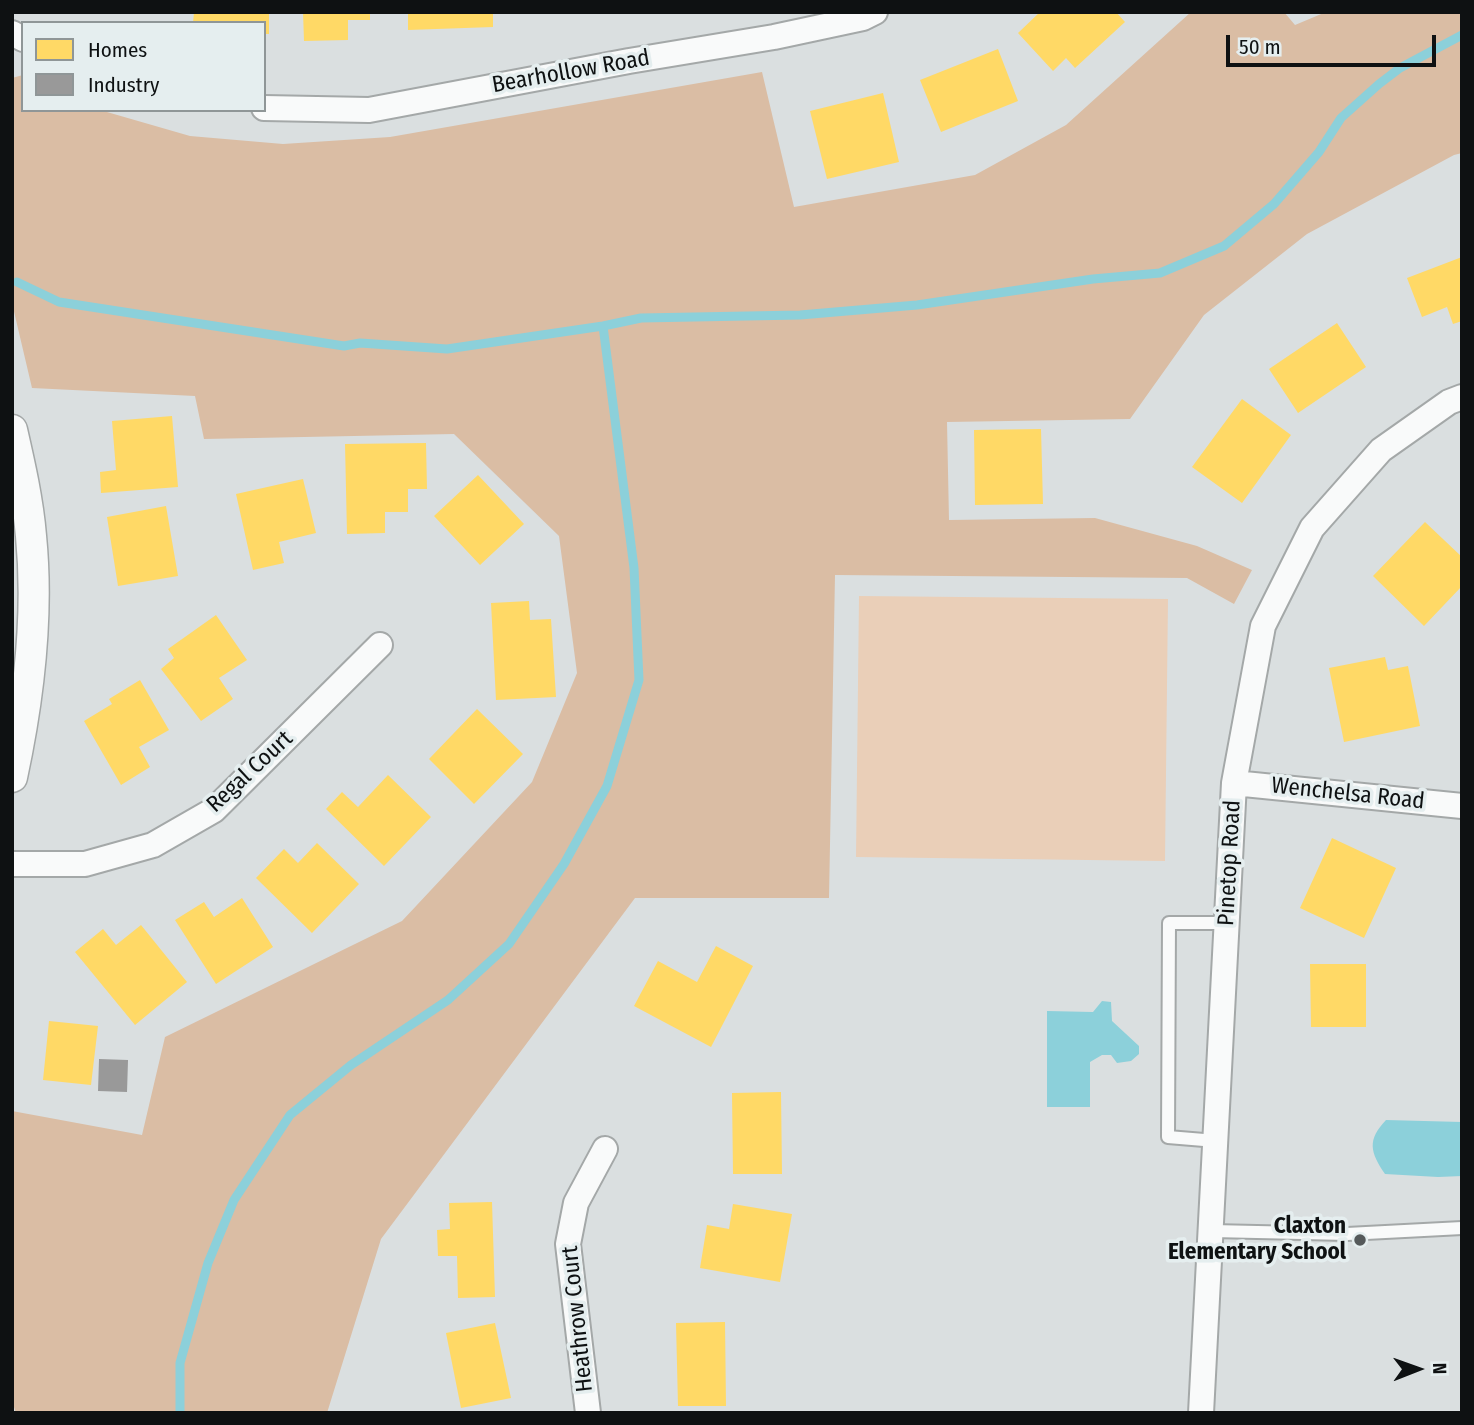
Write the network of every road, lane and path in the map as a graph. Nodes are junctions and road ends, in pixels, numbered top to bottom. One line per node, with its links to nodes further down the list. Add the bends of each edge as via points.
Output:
1 (875, 12): 2 (street, Bearhollow Road, via 774,37 369,110)
2 (266, 108)
3 (1462, 397): 7 (street, Pinetop Road, via 1381,450 1312,528 1262,626)
4 (12, 430): 6 (street, via 30,524 34,585 32,659)
5 (380, 645): 9 (street, Regal Court, via 214,810 153,845 85,864)
6 (12, 777)
7 (1234, 783): 8 (street, Wenchelsa Road); 10 (street, Pinetop Road)
8 (1462, 806)
9 (12, 864)
10 (1227, 923): 11 (street, Pinetop Road); 11 (lane, via 1169,923 1168,1137)
11 (1216, 1141): 14 (street, Pinetop Road)
12 (605, 1149): 15 (street, Heathrow Court, via 576,1203 568,1244)
13 (1462, 1228): 14 (lane, via 1347,1234)
14 (1212, 1231): 16 (street, Pinetop Road)
15 (588, 1413)
16 (1201, 1413)

